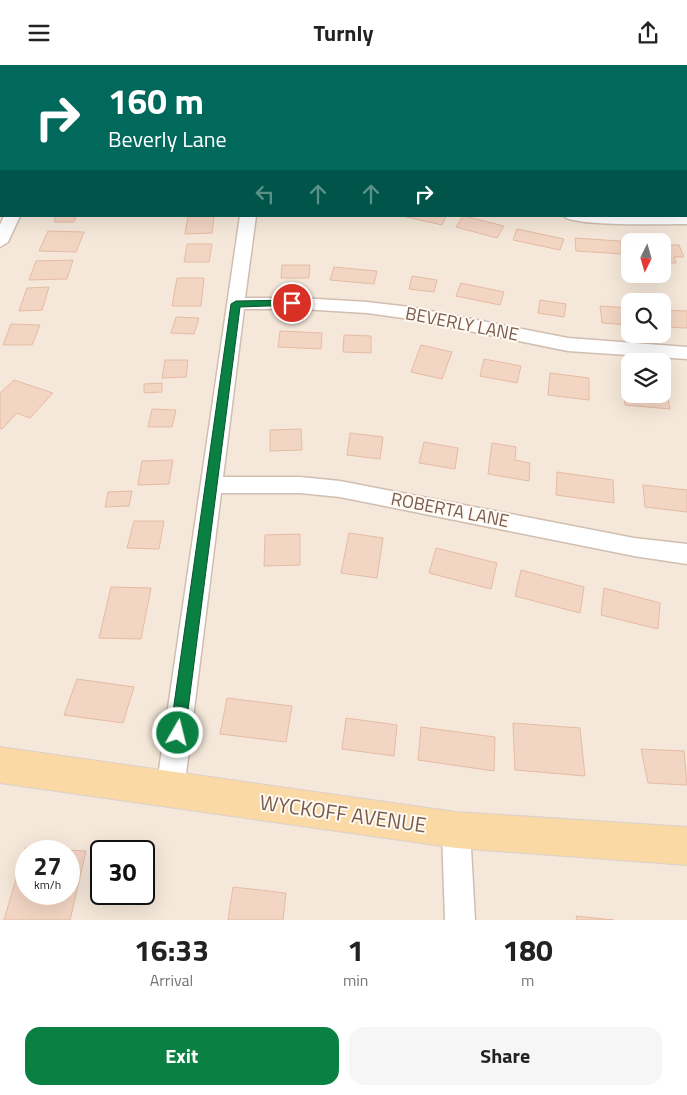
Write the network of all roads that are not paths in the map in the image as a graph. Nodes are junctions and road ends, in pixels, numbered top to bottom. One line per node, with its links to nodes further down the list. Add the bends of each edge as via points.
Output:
1 (12, 217): 5 (street)
2 (248, 217): 6 (street)
3 (583, 217): 4 (street)
4 (687, 219)
5 (0, 242)
6 (236, 304): 7 (street, BEVERLY LANE, via 278,302 364,308 454,321 569,345 650,353); 8 (street)
7 (687, 353)
8 (211, 485): 9 (street, ROBERTA LANE, via 300,485 340,489 634,547); 11 (street)
9 (687, 554)
10 (0, 765): 11 (main road, WYCKOFF AVENUE)
11 (170, 790): 12 (main road, WYCKOFF AVENUE)
12 (456, 830): 13 (main road, WYCKOFF AVENUE); 14 (street)
13 (687, 846)
14 (460, 920)

